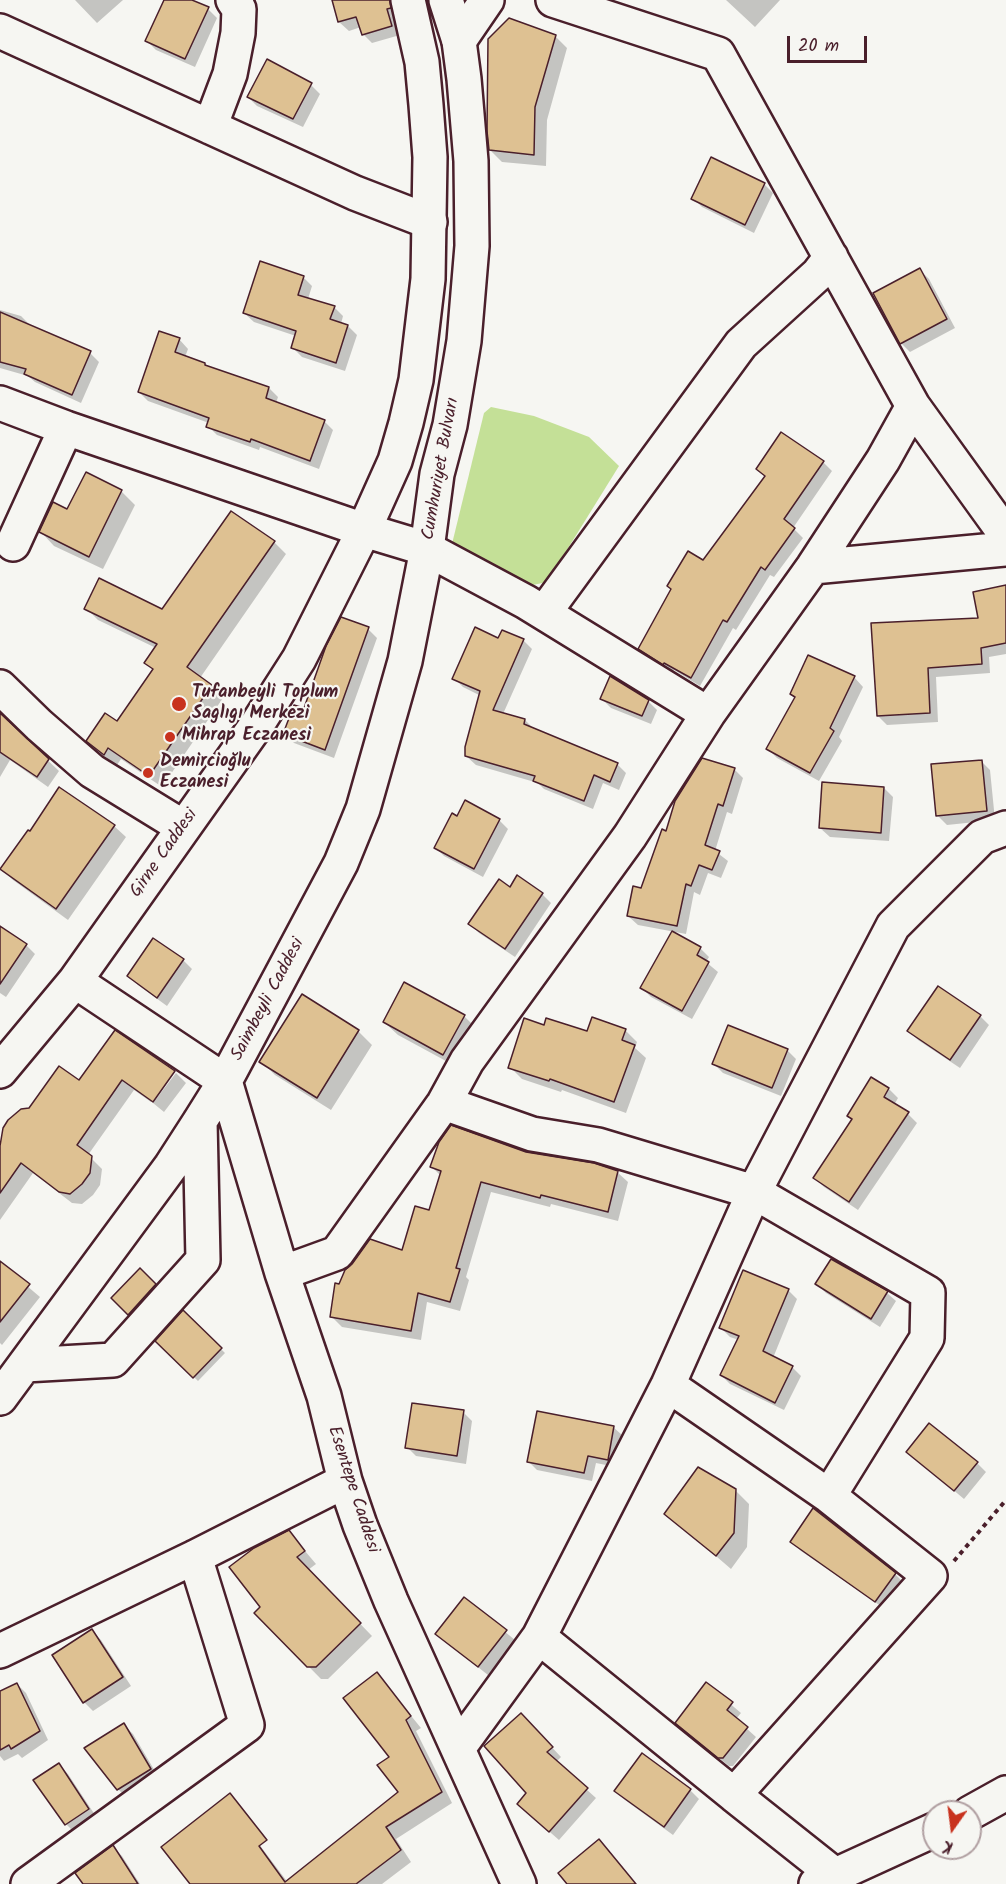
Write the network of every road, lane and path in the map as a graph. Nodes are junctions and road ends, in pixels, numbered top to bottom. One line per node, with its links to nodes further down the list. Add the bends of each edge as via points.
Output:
1 (233, 0): 9 (street, via 239,9 236,44 230,74)
2 (408, 0): 8 (street)
3 (446, 0): 7 (street, Cumhuriyet Bulvarı)
4 (487, 0): 7 (street)
5 (553, 0): 11 (street, via 718,54)
6 (0, 31): 9 (street)
7 (459, 41): 8 (street); 18 (street, Cumhuriyet Bulvarı, via 471,161 472,246 462,353 437,474)
8 (422, 62): 10 (street, via 430,157)
9 (210, 127): 10 (street, via 355,193)
10 (430, 222): 15 (street, via 428,279 416,380 395,461)
11 (831, 257): 13 (street); 21 (street, via 818,274 741,344)
12 (0, 403): 14 (street, Cumhuriyet Bulvarı)
13 (913, 406): 16 (street); 20 (street, via 883,460)
14 (66, 428): 15 (street, Cumhuriyet Bulvarı); 17 (street)
15 (364, 530): 18 (street, Cumhuriyet Bulvarı); 24 (street, Girne Caddesi, via 299,659)
16 (1006, 535)
17 (13, 544)
18 (427, 549): 21 (street); 28 (street, Saimbeyli Caddesi, via 405,661 363,809 341,863)
19 (1006, 549): 20 (street)
20 (813, 567): 23 (street)
21 (544, 613): 23 (street)
22 (0, 687): 24 (street, via 92,771)
23 (708, 714): 29 (street, via 630,836 466,1061)
24 (183, 827): 26 (street, Girne Caddesi)
25 (1006, 828): 31 (street, via 982,837 893,926)
26 (75, 981): 27 (street, Girne Caddesi); 28 (street)
27 (0, 1071)
28 (225, 1081): 30 (street, Saimbeyli Caddesi); 32 (street, Esentepe Caddesi)
29 (444, 1103): 31 (street, via 532,1134 598,1145); 32 (street, via 337,1253)
30 (200, 1121): 33 (street, Saimbeyli Caddesi); 33 (street, via 203,1260 113,1360)
31 (754, 1192): 34 (street); 37 (street, via 928,1293 927,1338)
32 (282, 1273): 36 (street, Esentepe Caddesi, via 324,1396)
33 (25, 1365): 35 (street, Saimbeyli Caddesi)
34 (668, 1385): 37 (street); 41 (street)
35 (0, 1398)
36 (345, 1481): 39 (street); 43 (street, Esentepe Caddesi, via 387,1590)
37 (829, 1496): 40 (street)
38 (1006, 1500): 40 (path, via 952,1563)
39 (195, 1557): 42 (street); 47 (street, via 247,1725)
40 (930, 1576): 44 (street)
41 (538, 1637): 43 (street); 44 (street)
42 (0, 1650)
43 (459, 1747): 48 (street, Esentepe Caddesi)
44 (734, 1795): 46 (street)
45 (922, 1836): 46 (street)
46 (830, 1881)
47 (28, 1884)
48 (519, 1884)

